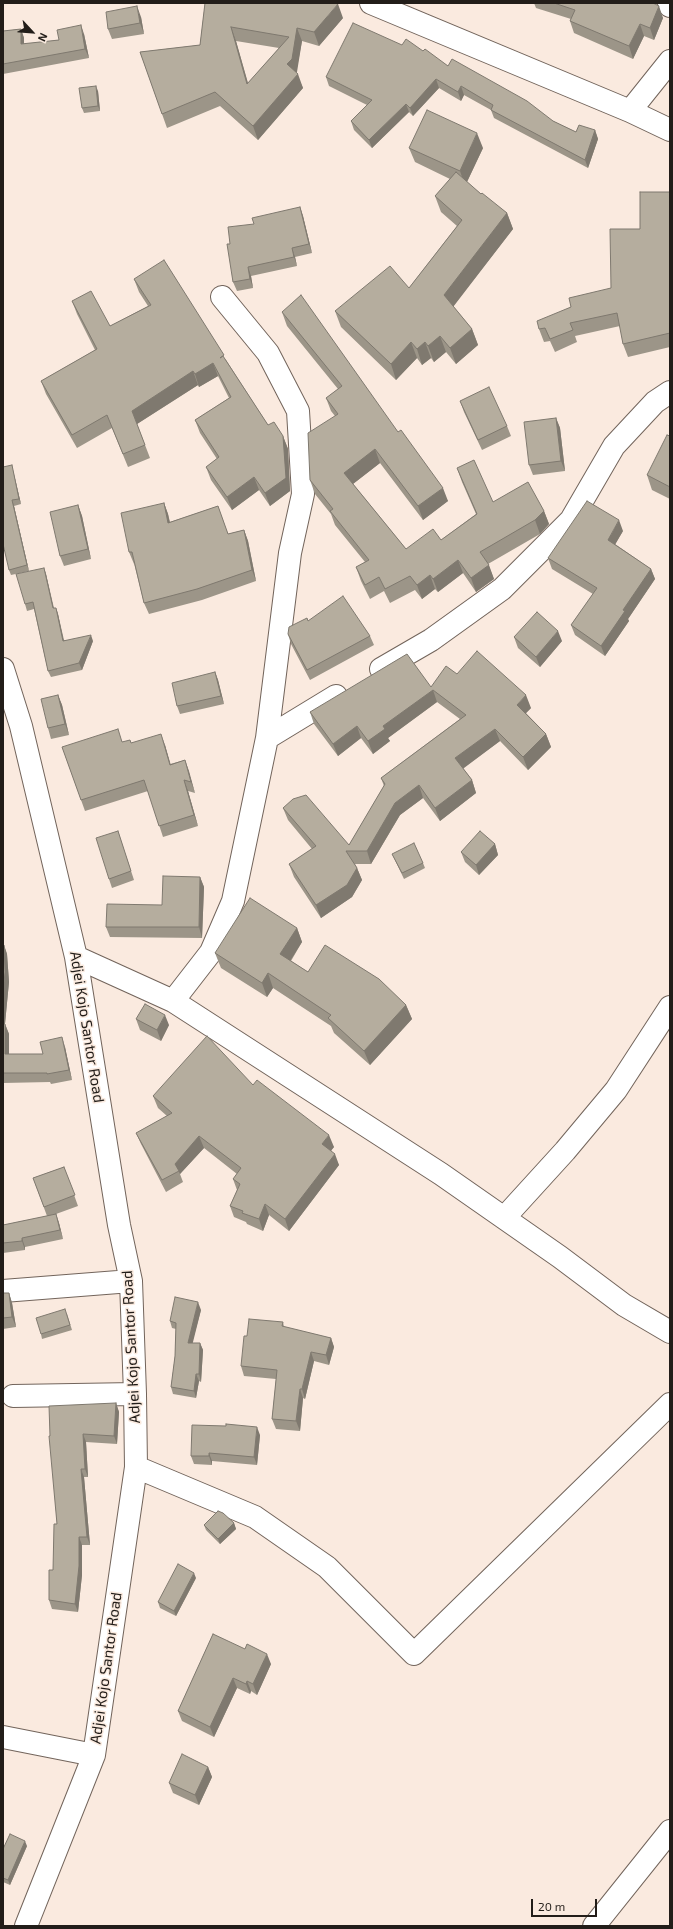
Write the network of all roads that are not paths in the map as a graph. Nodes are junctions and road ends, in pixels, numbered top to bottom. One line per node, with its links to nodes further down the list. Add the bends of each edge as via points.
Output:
1 (371, 3): 5 (street)
2 (669, 3): 3 (street)
3 (670, 6)
4 (670, 61): 5 (street)
5 (630, 111): 6 (street)
6 (670, 130)
7 (222, 297): 10 (street, via 268,353 298,411 303,494 290,553)
8 (670, 392): 10 (street, via 655,402 614,446 571,520 502,590 431,640)
9 (3, 669): 11 (street, Adjei Kojo Santor Road, via 21,726)
10 (267, 738): 12 (street, via 233,901 211,952)
11 (76, 957): 12 (street); 15 (street, Adjei Kojo Santor Road, via 119,1224)
12 (173, 1001): 14 (street, via 441,1174)
13 (670, 1007): 14 (street, via 616,1090)
14 (504, 1218): 17 (street, via 624,1305)
15 (131, 1282): 16 (street); 18 (street, Adjei Kojo Santor Road)
16 (3, 1291)
17 (670, 1332)
18 (135, 1394): 19 (street); 21 (street, Adjei Kojo Santor Road)
19 (12, 1396)
20 (670, 1404): 21 (street, via 414,1654 327,1567 255,1517)
21 (136, 1467): 23 (street, Adjei Kojo Santor Road)
22 (3, 1737): 23 (street)
23 (94, 1755): 25 (street, Adjei Kojo Santor Road)
24 (670, 1831): 26 (street)
25 (26, 1926)
26 (594, 1926)

